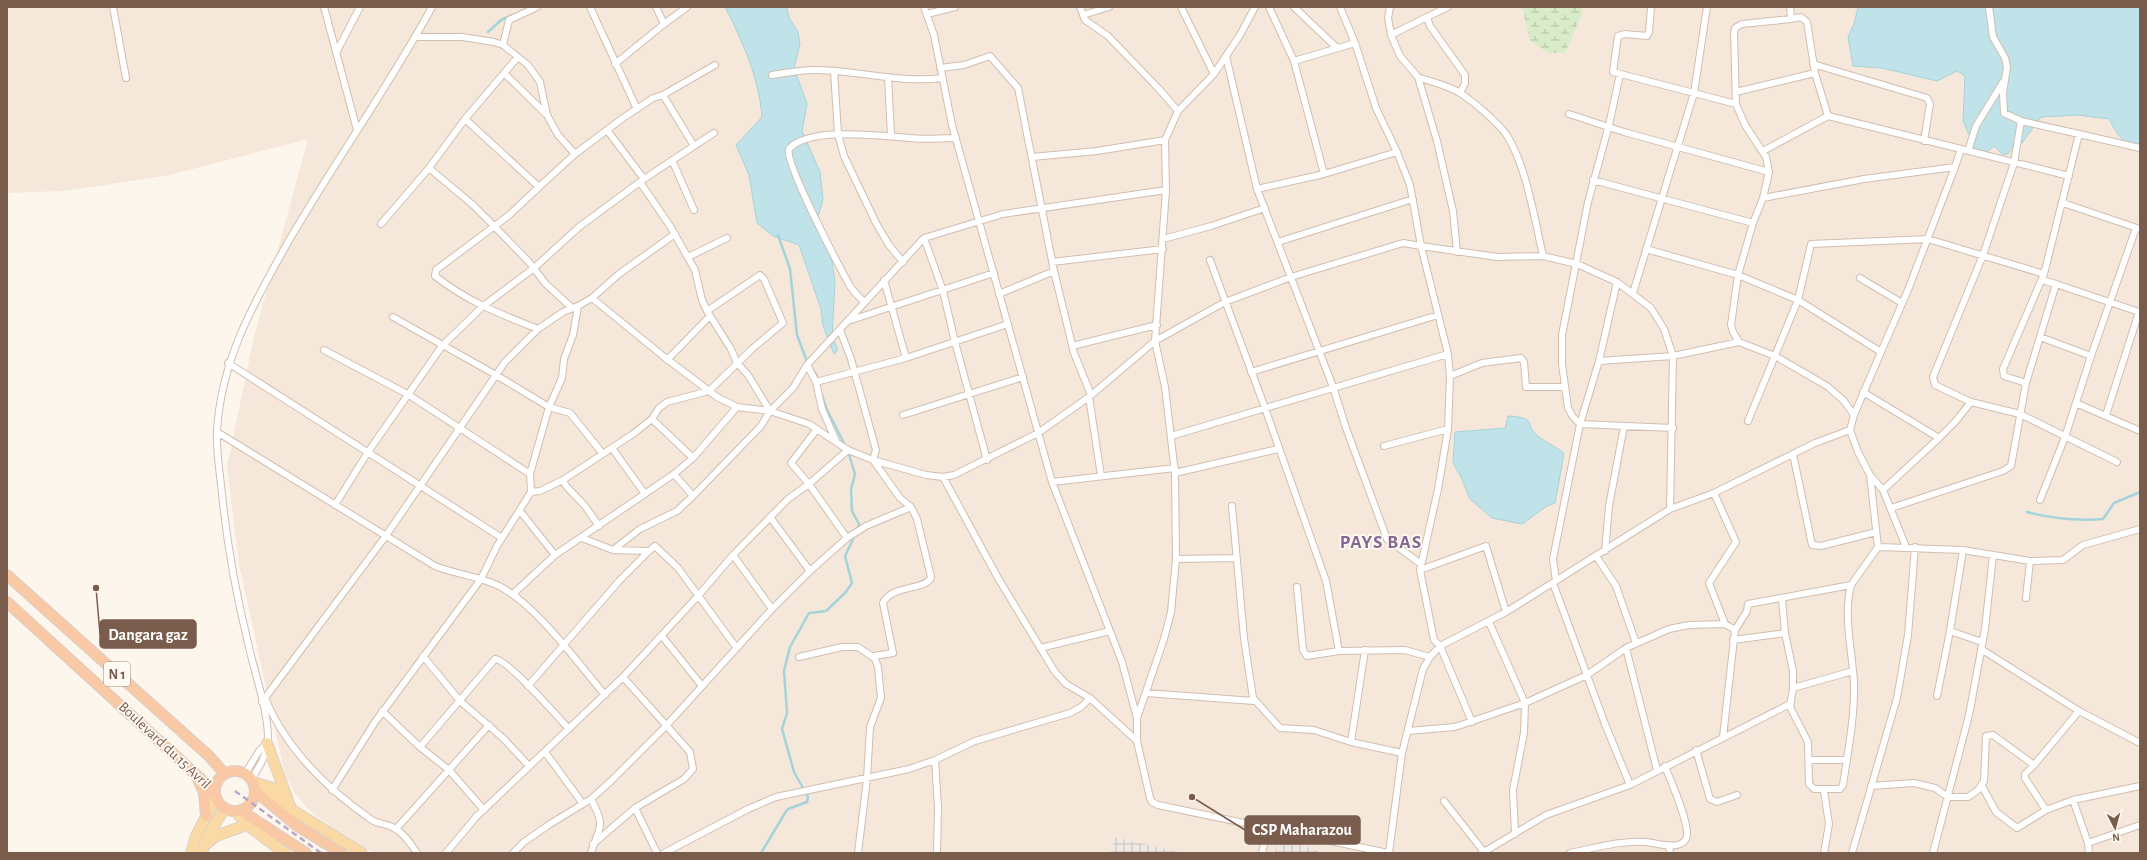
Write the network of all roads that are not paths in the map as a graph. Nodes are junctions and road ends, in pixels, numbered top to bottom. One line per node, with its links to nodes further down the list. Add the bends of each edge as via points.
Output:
1 (113, 7): 50 (street)
2 (324, 7): 34 (street)
3 (360, 7): 34 (street)
4 (432, 7): 30 (street)
5 (537, 7): 32 (street, via 509,20)
6 (590, 7): 38 (street)
7 (656, 7): 28 (street)
8 (687, 7): 28 (street)
9 (924, 7): 24 (street)
10 (955, 7): 24 (street)
11 (1080, 7): 25 (street)
12 (1109, 7): 25 (street)
13 (1180, 7): 45 (street)
14 (1255, 7): 35 (street)
15 (1269, 7): 37 (street)
16 (1294, 7): 33 (street)
17 (1340, 7): 31 (street)
18 (1390, 7): 29 (street, via 1388,18)
19 (1448, 7): 26 (street)
20 (1650, 7): 46 (street, via 1648,34 1644,37 1625,34 1618,36 1613,69 1614,73)
21 (1707, 7): 53 (street)
22 (1790, 7): 27 (street)
23 (1989, 7): 52 (street, via 1993,37 2005,58)
24 (927, 14): 41 (street)
25 (1083, 15): 59 (street, via 1085,20 1108,36)
26 (1427, 17): 29 (street); 55 (street, via 1430,26 1465,75 1465,83)
27 (1791, 19): 39 (street, via 1801,17 1807,22); 54 (street, via 1742,24 1736,28)
28 (664, 24): 38 (street)
29 (1391, 35): 49 (street, via 1400,56)
30 (416, 37): 32 (street, via 462,37); 66 (street)
31 (1356, 43): 33 (street); 81 (street, via 1376,108)
32 (504, 45): 36 (street)
33 (1337, 48): 37 (street)
34 (336, 53): 66 (street)
35 (1226, 56): 45 (street); 94 (street)
36 (517, 58): 43 (street); 61 (street, via 528,65 540,82)
37 (1294, 61): 89 (street)
38 (615, 64): 58 (street)
39 (1813, 64): 44 (street); 74 (street, via 1927,98 1930,104)
40 (715, 65): 56 (street)
41 (940, 68): 51 (street); 83 (street, via 964,65 990,56 1018,88)
42 (834, 71): 47 (street, via 816,70); 48 (street); 69 (street)
43 (504, 73): 61 (street); 63 (street)
44 (1815, 73): 54 (street); 62 (street)
45 (1214, 74): 59 (street)
46 (1620, 74): 53 (street); 65 (street)
47 (772, 75)
48 (888, 77): 51 (street, via 920,81); 71 (street)
49 (1418, 77): 55 (street); 117 (street, via 1446,178 1453,211)
50 (126, 78)
51 (942, 78): 72 (street)
52 (2005, 79): 64 (street, via 2004,113); 80 (street, via 1976,126)
53 (1694, 92): 57 (street); 76 (street)
54 (1736, 92): 57 (street)
55 (1460, 93): 119 (street, via 1499,125 1512,144 1528,190)
56 (663, 95): 58 (street, via 652,98); 75 (street)
57 (1736, 104): 79 (street, via 1745,125)
58 (637, 109): 67 (street)
59 (1178, 111): 73 (street)
60 (1569, 114): 65 (street)
61 (547, 115): 82 (street, via 558,135)
62 (1828, 116): 74 (street); 79 (street)
63 (464, 119): 87 (street); 93 (street)
64 (2021, 121): 70 (street); 85 (street)
65 (1609, 125): 76 (street, via 1624,132); 92 (street)
66 (357, 130): 172 (street, via 316,194 272,271)
67 (607, 130): 82 (street); 91 (street)
68 (714, 133): 75 (street)
69 (838, 134): 71 (street); 122 (street, via 844,156 876,223 888,245); 140 (street, via 801,142 791,147 788,155 816,222 851,287)
70 (2078, 134): 77 (street); 90 (street)
71 (892, 136): 72 (street)
72 (956, 138): 103 (street)
73 (1165, 140): 83 (street, via 1097,152); 95 (street)
74 (1924, 141): 78 (street)
75 (694, 146): 84 (street)
76 (1677, 147): 88 (street); 98 (street)
77 (2140, 148)
78 (1961, 149): 80 (street); 86 (street)
79 (1763, 151): 88 (street)
80 (1968, 151): 85 (street)
81 (1398, 152): 89 (street); 97 (street, via 1407,173)
82 (575, 154): 93 (street)
83 (1032, 157): 101 (street)
84 (672, 160): 91 (street); 102 (street)
85 (2014, 163): 90 (street); 118 (street)
86 (1955, 167): 96 (street, via 1864,179); 112 (street)
87 (429, 168): 105 (street); 106 (street)
88 (1768, 172): 96 (street)
89 (1324, 174): 94 (street)
90 (2069, 176): 99 (street)
91 (642, 180): 108 (street); 125 (street, via 579,227)
92 (1593, 180): 98 (street); 124 (street)
93 (539, 187): 106 (street)
94 (1257, 189): 100 (street)
95 (1166, 190): 101 (street); 111 (street)
96 (1763, 198): 104 (street)
97 (1413, 199): 113 (street); 114 (street)
98 (1662, 200): 104 (street); 116 (street)
99 (2063, 203): 107 (street); 130 (street)
100 (1265, 208): 111 (street); 113 (street)
101 (1041, 209): 103 (street); 123 (street)
102 (694, 210)
103 (979, 220): 110 (street); 127 (street)
104 (1753, 223): 128 (street)
105 (381, 224)
106 (496, 227): 125 (street); 144 (street, via 434,273 457,293)
107 (2138, 228): 142 (street)
108 (675, 234): 120 (street); 138 (street, via 619,274)
109 (727, 238): 120 (street)
110 (924, 238): 122 (street); 135 (street)
111 (1163, 239): 115 (street)
112 (1928, 239): 118 (street); 139 (street, via 1811,244); 143 (street)
113 (1278, 242): 129 (street)
114 (1421, 246): 117 (street); 129 (street, via 1403,243); 149 (street)
115 (1163, 249): 123 (street); 153 (street)
116 (1646, 249): 128 (street); 136 (street)
117 (1457, 252): 119 (street, via 1497,257)
118 (1983, 255): 130 (street); 189 (street, via 1933,377 1934,385)
119 (1542, 256): 124 (street)
120 (688, 258): 148 (street, via 695,270 702,300)
121 (1210, 260): 141 (street)
122 (903, 262): 132 (street)
123 (1052, 262): 126 (street)
124 (1577, 264): 133 (street); 183 (street, via 1562,335)
125 (534, 268): 144 (street); 145 (street, via 545,283)
126 (1054, 271): 137 (street); 161 (street)
127 (994, 273): 135 (street); 137 (street)
128 (1738, 275): 139 (street); 159 (street, via 1732,325 1733,332)
129 (1292, 277): 141 (street); 163 (street)
130 (2043, 277): 134 (street); 181 (street, via 2003,369 2004,376)
131 (1860, 278): 143 (street)
132 (884, 280): 140 (street); 146 (street)
133 (1617, 282): 136 (street); 171 (street)
134 (2056, 284): 142 (street); 156 (street)
135 (943, 291): 146 (street); 158 (street)
136 (1633, 293): 166 (street, via 1651,308 1658,319)
137 (1000, 294): 152 (street)
138 (592, 298): 145 (street); 170 (street)
139 (1798, 300): 164 (street); 167 (street)
140 (864, 302): 151 (street)
141 (1225, 302): 157 (street); 176 (street)
142 (2110, 302): 147 (street); 168 (street)
143 (1902, 303): 164 (street)
144 (482, 307): 154 (street); 160 (street)
145 (575, 307): 154 (street); 191 (street, via 573,335 564,359 562,378)
146 (893, 307): 151 (street); 169 (street)
147 (2139, 312): 198 (street)
148 (709, 314): 170 (street); 173 (street); 173 (street, via 755,276 762,276 781,317 782,325)
149 (1438, 315): 163 (street); 165 (street)
150 (393, 317): 160 (street)
151 (848, 321): 155 (street)
152 (1008, 324): 158 (street); 179 (street)
153 (1157, 325): 157 (street); 161 (street)
154 (538, 329): 177 (street, via 505,362)
155 (840, 330): 174 (street); 175 (street)
156 (2040, 337): 168 (street); 181 (street)
157 (1155, 341): 188 (street); 211 (street, via 1165,388)
158 (955, 342): 169 (street); 187 (street)
159 (1740, 342): 166 (street); 167 (street)
160 (442, 346): 177 (street); 186 (street)
161 (1072, 346): 188 (street)
162 (324, 350): 186 (street)
163 (1319, 351): 176 (street); 182 (street)
164 (1881, 352): 185 (street)
165 (1448, 354): 178 (street); 182 (street)
166 (1673, 356): 171 (street); 204 (street)
167 (1775, 356): 197 (street, via 1827,386 1844,401); 200 (street)
168 (2091, 356): 190 (street)
169 (906, 358): 175 (street)
170 (667, 360): 184 (street)
171 (1599, 361): 201 (street)
172 (228, 363): 209 (street); 219 (street)
173 (737, 363): 184 (street); 194 (street, via 748,375)
174 (807, 365): 180 (street); 194 (street, via 794,388)
175 (854, 372): 180 (street); 223 (street, via 876,450)
176 (1251, 372): 193 (street)
177 (496, 375): 191 (street); 203 (street)
178 (1450, 376): 183 (street, via 1482,363 1521,358 1524,362 1526,387); 206 (street)
179 (1023, 377): 187 (street); 210 (street)
180 (816, 382): 214 (street, via 822,409)
181 (2026, 383): 195 (street)
182 (1333, 387): 193 (street); 270 (street, via 1387,539)
183 (1565, 387): 201 (street, via 1570,413)
184 (709, 391): 192 (street); 199 (street, via 668,402 659,408)
185 (1863, 392): 197 (street); 213 (street)
186 (409, 395): 203 (street); 219 (street)
187 (969, 395): 196 (street); 224 (street)
188 (1090, 396): 210 (street); 230 (street)
189 (1971, 402): 195 (street); 213 (street)
190 (2076, 403): 198 (street); 212 (street)
191 (549, 407): 220 (street, via 570,413); 227 (street)
192 (737, 407): 194 (street); 222 (street)
193 (1265, 408): 211 (street); 217 (street)
194 (770, 411): 205 (street); 240 (street, via 757,430)
195 (2020, 414): 212 (street); 245 (street, via 2012,462 2008,469)
196 (903, 415)
197 (1854, 415): 207 (street)
198 (2106, 416): 208 (street)
199 (652, 419): 216 (street); 222 (street)
200 (1748, 422)
201 (1580, 424): 202 (street); 274 (street, via 1553,559)
202 (1624, 426): 204 (street); 262 (street, via 1609,506)
203 (459, 427): 227 (street); 235 (street)
204 (1673, 428): 246 (street)
205 (817, 429): 214 (street); 234 (street, via 791,462)
206 (1448, 429): 215 (street); 270 (street)
207 (1850, 430): 221 (street, via 1821,440); 229 (street)
208 (2140, 431)
209 (217, 432): 242 (street); 316 (street, via 225,523 244,628)
210 (1038, 433): 224 (street); 233 (street)
211 (1170, 436): 226 (street)
212 (2065, 437): 225 (street); 241 (street)
213 (1938, 438): 236 (street)
214 (837, 443): 218 (street)
215 (1384, 446)
216 (612, 448): 220 (street); 239 (street)
217 (1278, 449): 226 (street); 301 (street, via 1326,581)
218 (848, 450): 223 (street); 234 (street)
219 (368, 452): 235 (street); 242 (street)
220 (603, 454): 232 (street)
221 (1793, 454): 238 (street); 251 (street, via 1812,545 1821,546)
222 (693, 458): 228 (street)
223 (873, 460): 231 (street, via 926,475); 244 (street, via 900,498)
224 (987, 460): 231 (street, via 965,471)
225 (2117, 462)
226 (1175, 470): 230 (street); 267 (street)
227 (530, 474): 237 (street)
228 (674, 474): 239 (street); 240 (street)
229 (1870, 475): 236 (street); 251 (street)
230 (1101, 476): 233 (street)
231 (943, 477): 297 (street)
232 (563, 480): 237 (street, via 540,491); 249 (street)
233 (1052, 482): 287 (street)
234 (809, 484): 248 (street, via 788,499); 255 (street)
235 (420, 486): 252 (street); 253 (street)
236 (1883, 490): 245 (street)
237 (531, 492): 247 (street)
238 (1714, 493): 246 (street); 285 (street, via 1736,542 1709,583)
239 (645, 494): 249 (street)
240 (693, 496): 259 (street, via 677,511 640,529)
241 (2040, 500)
242 (335, 504): 252 (street)
243 (1232, 506): 268 (street)
244 (911, 507): 255 (street, via 866,526); 305 (street, via 923,535 930,579 893,593 885,599 883,610 893,653)
245 (1891, 508): 257 (street)
246 (1670, 509): 262 (street)
247 (520, 511): 253 (street); 263 (street)
248 (770, 517): 264 (street); 271 (street)
249 (599, 526): 254 (street)
250 (2140, 529): 269 (street, via 2084,545 2066,559)
251 (1876, 532): 256 (street)
252 (385, 537): 273 (street, via 435,566); 316 (street)
253 (502, 538): 273 (street)
254 (582, 538): 259 (street); 263 (street)
255 (847, 538): 271 (street)
256 (1878, 547): 257 (street); 275 (street)
257 (1906, 547): 258 (street)
258 (1915, 547): 260 (street); 351 (street, via 1907,643 1893,712)
259 (614, 550): 261 (street)
260 (1963, 550): 265 (street); 288 (street)
261 (649, 551): 278 (street, via 655,546 658,548 678,568); 294 (street)
262 (1605, 551): 266 (street)
263 (556, 555): 277 (street)
264 (733, 555): 278 (street); 282 (street)
265 (1994, 555): 269 (street); 292 (street)
266 (1596, 556): 274 (street); 293 (street, via 1616,586)
267 (1176, 558): 268 (street); 312 (street, via 1169,619)
268 (1236, 558): 318 (street, via 1244,638)
269 (2030, 561): 279 (street)
270 (1421, 567): 283 (street, via 1486,546); 295 (street, via 1433,637)
271 (810, 571): 282 (street)
272 (7, 575): 347 (highway, Boulevard du 15 Avril / N 1, via 209,756)
273 (481, 579): 277 (street); 302 (street)
274 (1555, 582): 283 (street); 307 (street)
275 (1851, 585): 280 (street); 306 (street, via 1847,604)
276 (1297, 587): 301 (street, via 1304,654 1310,656)
277 (513, 594): 294 (street, via 525,603)
278 (698, 596): 290 (street); 296 (street)
279 (2026, 598)
280 (1782, 599): 286 (street, via 1748,604 1747,611); 289 (street)
281 (7, 602): 346 (highway, Boulevard du 15 Avril / N 1)
282 (772, 609): 296 (street)
283 (1506, 612): 284 (street)
284 (1489, 622): 295 (street); 319 (street)
285 (1725, 624): 286 (street); 293 (street, via 1679,626)
286 (1735, 630): 291 (street)
287 (1110, 631): 297 (street); 323 (street, via 1122,662)
288 (1950, 631): 292 (street); 314 (street)
289 (1785, 633): 291 (street); 311 (street, via 1793,671)
290 (662, 636): 308 (street); 310 (street)
291 (1733, 640): 329 (street)
292 (1982, 642): 299 (street)
293 (1636, 643): 298 (street)
294 (563, 644): 309 (street); 313 (street)
295 (1440, 646): 304 (street); 324 (street)
296 (736, 647): 310 (street)
297 (1040, 648): 315 (street, via 1066,684)
298 (1626, 648): 307 (street); 345 (street)
299 (1981, 649): 322 (street); 358 (street, via 1962,744)
300 (1365, 650): 301 (street); 304 (street, via 1408,650); 331 (street)
301 (1339, 651)
302 (423, 656): 317 (street); 321 (street)
303 (799, 657): 305 (street, via 842,647 858,647)
304 (1430, 657): 328 (street, via 1423,669)
305 (874, 658): 348 (street, via 878,666 882,698 870,727)
306 (1853, 670): 311 (street); 340 (street, via 1853,712)
307 (1588, 675): 319 (street); 350 (street)
308 (623, 677): 313 (street); 326 (street)
309 (528, 686): 317 (street, via 502,662 495,659); 327 (street)
310 (702, 686): 326 (street)
311 (1793, 688): 320 (street)
312 (1146, 693): 318 (street); 323 (street)
313 (605, 695): 327 (street)
314 (1937, 696)
315 (1090, 698): 330 (street); 338 (street, via 1081,708 1070,713 975,741)
316 (263, 700): 332 (street); 354 (street, via 282,732)
317 (460, 701): 325 (street); 334 (street)
318 (1254, 701): 331 (street, via 1280,728 1314,730)
319 (1525, 703): 324 (street); 374 (street, via 1524,733 1513,790)
320 (1790, 704): 329 (street); 339 (street, via 1792,713 1807,738)
321 (382, 711): 334 (street); 354 (street)
322 (2079, 712): 333 (street); 341 (street)
323 (1137, 718): 330 (street)
324 (1472, 722): 328 (street, via 1447,729)
325 (489, 725): 342 (street); 344 (street)
326 (666, 726): 359 (street); 363 (street, via 690,752 693,769 684,778)
327 (569, 729): 336 (street)
328 (1408, 731): 337 (street)
329 (1723, 737): 335 (street)
330 (1137, 741): 371 (street, via 1152,802)
331 (1352, 742): 337 (street)
332 (267, 743): 349 (street, via 264,758); 364 (main road)
333 (2140, 743)
334 (420, 747): 344 (street)
335 (1696, 750): 343 (street); 357 (street, via 1710,799 1717,802)
336 (545, 752): 342 (street); 362 (street)
337 (1402, 753): 394 (street)
338 (935, 760): 348 (street); 392 (street)
339 (1809, 760): 340 (street); 355 (street, via 1809,784 1814,789)
340 (1846, 760): 355 (street, via 1842,788)
341 (2034, 765): 352 (street, via 1993,735 1988,735 1984,738 1986,777); 367 (street, via 2025,778)
342 (529, 766): 366 (street)
343 (1665, 766): 345 (street); 377 (street, via 1687,827 1686,840 1682,844)
344 (450, 770): 366 (street); 372 (street)
345 (1657, 770): 350 (street)
346 (194, 772): 356 (highway, Boulevard du 15 Avril / N 1); 368 (highway, via 204,793)
347 (225, 774): 349 (highway, via 235,772); 356 (highway, via 218,782)
348 (867, 779): 390 (street, via 776,796 748,808); 391 (street)
349 (251, 783): 364 (main road); 365 (highway, via 251,803); 383 (highway, via 297,826)
350 (1630, 785): 374 (street, via 1556,810)
351 (1871, 786): 358 (street, via 1914,784 1935,788); 398 (street)
352 (1982, 786): 358 (street, via 1968,797); 367 (street, via 1996,812 2017,828)
353 (2140, 786): 360 (street)
354 (332, 790): 372 (street, via 374,821)
355 (1824, 790): 397 (street, via 1829,824)
356 (216, 794): 365 (highway); 368 (main road)
357 (1738, 795)
358 (1948, 797): 399 (street)
359 (591, 799): 362 (street); 376 (street, via 601,821)
360 (2073, 800): 367 (street); 375 (street)
361 (1444, 801): 379 (street)
362 (583, 804): 387 (street, via 524,842)
363 (635, 808): 376 (street); 389 (street)
364 (292, 809): 384 (main road)
365 (233, 810): 370 (main road, via 233,820); 373 (main road); 378 (main road, via 207,837); 382 (highway)
366 (484, 810): 386 (street)
367 (2046, 810)
368 (206, 816): 380 (main road)
369 (2140, 825): 375 (street)
370 (241, 827): 373 (main road); 378 (main road, via 216,836)
371 (1268, 828): 393 (street); 394 (street)
372 (396, 829): 385 (street)
373 (257, 832): 381 (main road)
374 (1515, 834): 379 (street)
375 (2088, 843): 400 (street)
376 (593, 844): 388 (street)
377 (1669, 845): 395 (street, via 1623,842); 396 (street)
378 (202, 850)
379 (1483, 852)
380 (191, 853)
381 (285, 853)
382 (306, 853)
383 (341, 853)
384 (362, 853)
385 (417, 853)
386 (446, 853)
387 (513, 853)
388 (591, 853)
389 (657, 853)
390 (664, 853)
391 (858, 853)
392 (937, 853)
393 (1262, 853)
394 (1388, 853)
395 (1570, 853)
396 (1670, 853)
397 (1824, 853)
398 (1852, 853)
399 (1933, 853)
400 (2089, 853)

